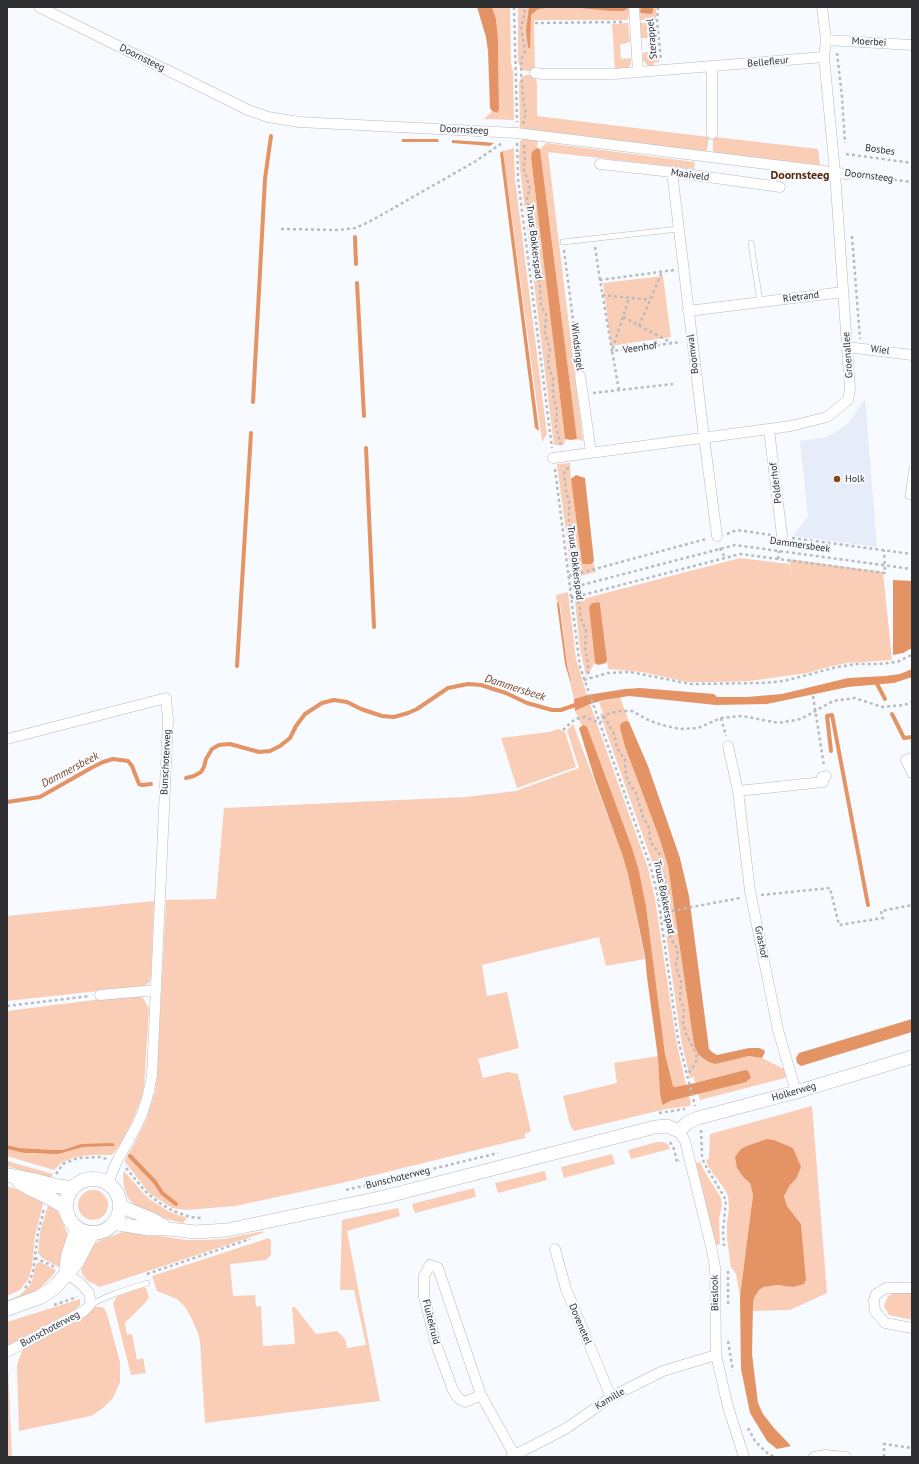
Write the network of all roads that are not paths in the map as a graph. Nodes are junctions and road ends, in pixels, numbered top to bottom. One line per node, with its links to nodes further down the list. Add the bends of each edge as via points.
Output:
1 (38, 7): 13 (street, Doornsteeg, via 248,110 268,117 299,122 521,133)
2 (634, 7): 8 (street)
3 (822, 7): 4 (street, Groenallee)
4 (830, 40): 5 (street, Moerbei); 6 (street, Groenallee)
5 (912, 45)
6 (824, 57): 7 (street, Bellefleur); 13 (street, Groenallee)
7 (712, 66): 8 (street, Bellefleur); 10 (street)
8 (638, 72): 9 (street, Bellefleur)
9 (536, 73)
10 (712, 134)
11 (600, 164): 12 (street, Maaiveld)
12 (672, 172): 15 (street, Maaiveld); 16 (street, Boomwal)
13 (834, 172): 14 (street, Doornsteeg); 19 (street, Groenallee)
14 (847, 174)
15 (780, 187)
16 (678, 229): 17 (lane); 21 (street, Boomwal)
17 (563, 242)
18 (751, 243): 20 (lane)
19 (843, 292): 20 (street, Rietrand); 22 (street, Groenallee)
20 (760, 302): 21 (street, Rietrand)
21 (688, 311): 26 (street, Boomwal)
22 (847, 346): 23 (street, Wiel); 25 (street, Groenallee, via 850,389 848,400 828,417)
23 (912, 354)
24 (580, 376): 27 (street, Windsingel)
25 (769, 430): 26 (street, Groenallee); 32 (street, Polderhof)
26 (704, 437): 27 (street, Groenallee); 31 (street, Boomwal)
27 (591, 452): 28 (street, Groenallee)
28 (558, 457)
29 (912, 468): 30 (lane, via 908,496)
30 (912, 497)
31 (717, 536)
32 (778, 536)
33 (7, 739): 39 (street, Bunschoterweg, via 166,698 168,720)
34 (728, 746): 38 (street, Grashof)
35 (912, 758): 36 (street, via 906,760)
36 (912, 773)
37 (826, 776): 38 (street, via 822,776 823,782)
38 (738, 791): 42 (street, Grashof, via 751,896 778,1030)
39 (156, 990): 40 (street); 45 (street, Bunschoterweg, via 153,1058 148,1095 137,1125)
40 (100, 995)
41 (912, 1057): 42 (street, Holkerweg)
42 (796, 1092): 43 (street, Holkerweg, via 698,1118)
43 (678, 1131): 52 (street, Bunschoterweg, via 667,1126 655,1128 384,1197 227,1230 196,1232); 62 (street, Bieslook, via 685,1141 715,1267)
44 (9, 1176): 47 (main road, via 33,1180)
45 (108, 1183): 46 (main road, via 93,1178); 48 (main road, via 116,1193)
46 (72, 1188): 47 (main road); 49 (main road, via 66,1200)
47 (50, 1191): 49 (main road)
48 (120, 1206): 50 (main road); 52 (street, Bunschoterweg)
49 (66, 1207): 51 (main road, via 69,1218)
50 (113, 1223): 52 (street, Bunschoterweg, via 149,1229); 53 (main road, via 100,1232)
51 (77, 1228): 53 (main road); 55 (main road, via 68,1256)
52 (170, 1229)
53 (92, 1233): 55 (main road, via 78,1262)
54 (555, 1249): 64 (street, Dovenetel, via 566,1289)
55 (66, 1273): 58 (street, via 89,1293); 59 (main road, via 47,1293)
56 (148, 1283): 58 (lane, Bunschoterweg)
57 (912, 1288): 60 (street, via 886,1288 876,1294 874,1300 875,1311 885,1323)
58 (91, 1304): 61 (street, Bunschoterweg, via 84,1311)
59 (7, 1309)
60 (912, 1328)
61 (7, 1352)
62 (716, 1355): 64 (street, Kamille, via 663,1371); 66 (street, Bieslook, via 728,1407)
63 (481, 1395): 63 (street, Fluitekruid, via 438,1268 430,1264 424,1276 424,1297 436,1344 453,1390 458,1398 465,1402); 65 (street, Fluitekruid)
64 (611, 1397): 65 (street, Kamille, via 567,1428)
65 (513, 1456)
66 (744, 1457)
67 (814, 1457): 68 (street)
68 (846, 1457)

